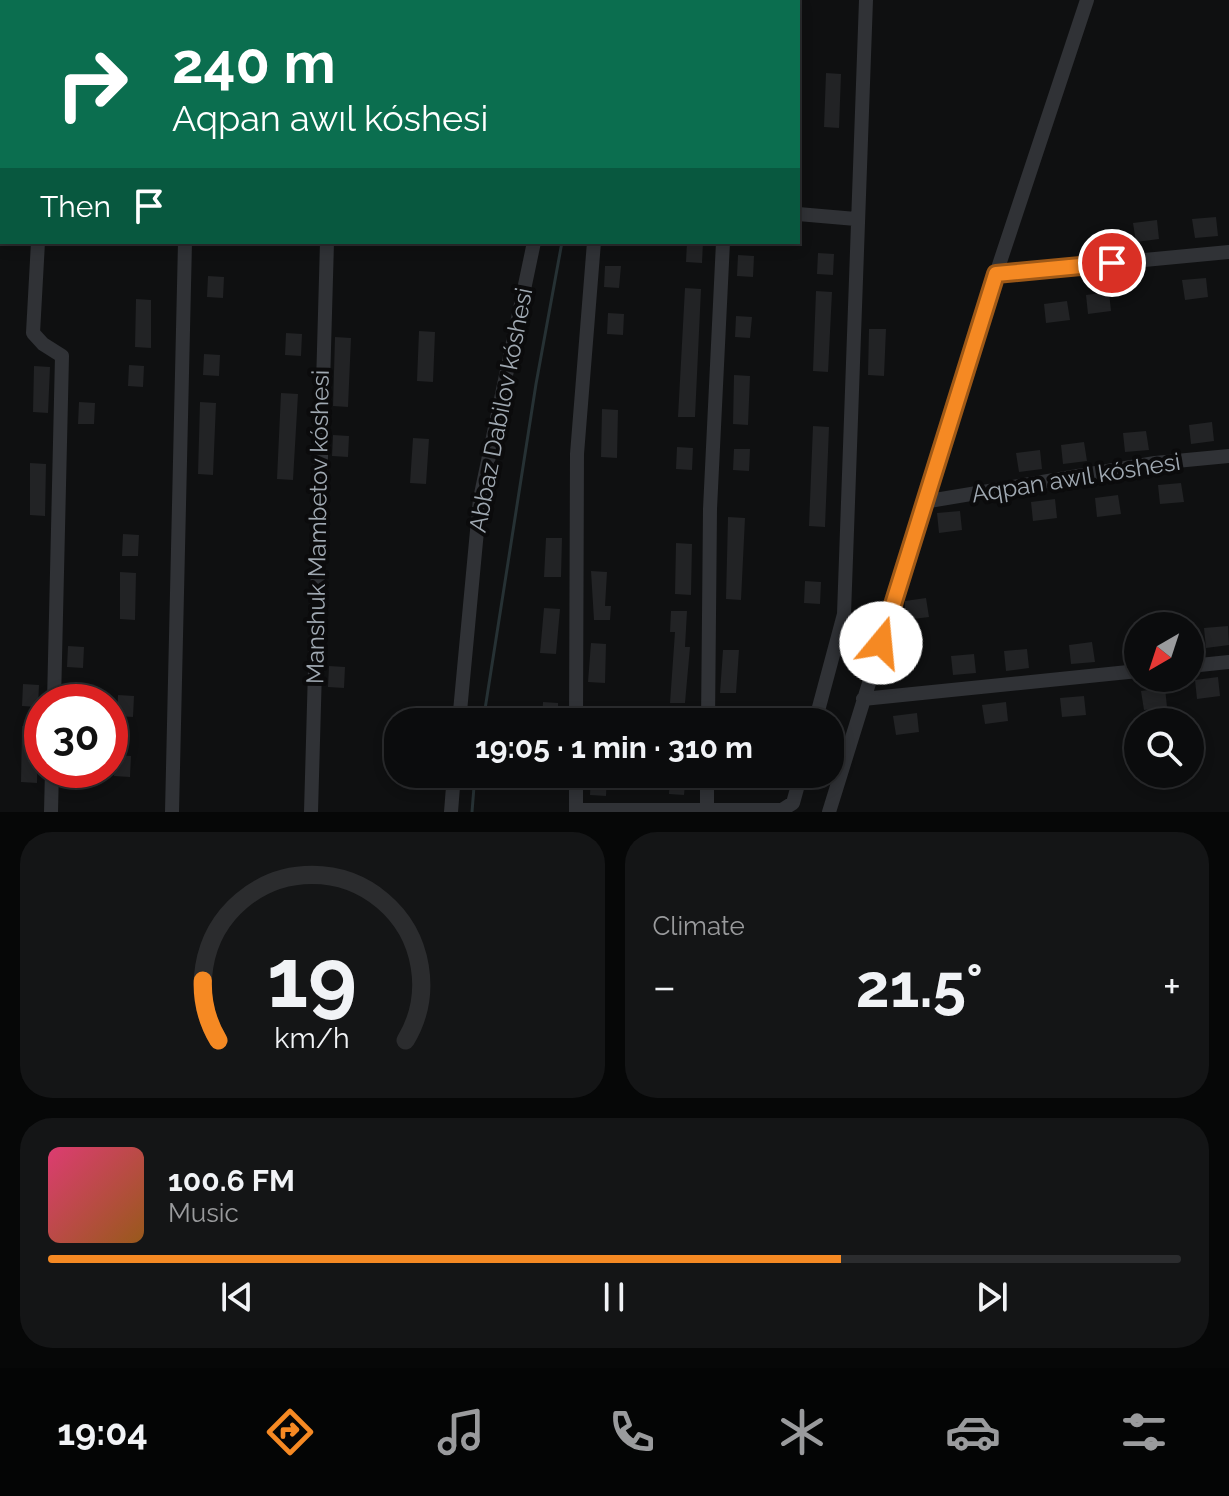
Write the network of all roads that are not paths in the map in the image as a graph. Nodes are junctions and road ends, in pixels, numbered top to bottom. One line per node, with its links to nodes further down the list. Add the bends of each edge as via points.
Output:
1 (866, 0): 4 (street)
2 (1087, 0): 12 (street)
3 (800, 214): 4 (street)
4 (856, 219): 23 (street, via 844,614)
5 (38, 244): 18 (street, via 33,333 62,356)
6 (185, 244): 31 (street)
7 (327, 244): 32 (street, Manshuk Mambetov kóshesi)
8 (534, 244): 20 (street, Abbaz Dabilov kóshesi, via 480,499)
9 (594, 244): 21 (street, via 577,454)
10 (723, 244): 22 (street, via 710,509)
11 (1229, 252): 12 (street)
12 (996, 274): 14 (street)
13 (1229, 456): 14 (street, Aqpan awıl kóshesi, via 1155,463)
14 (923, 502): 19 (street)
15 (1229, 662): 16 (street)
16 (1204, 665)
17 (1124, 672): 19 (street)
18 (54, 684)
19 (863, 699): 35 (street)
20 (460, 708)
21 (576, 708)
22 (708, 708)
23 (819, 708)
24 (52, 788): 30 (street)
25 (453, 788): 33 (street)
26 (576, 788): 29 (street)
27 (707, 788): 34 (street)
28 (797, 788): 34 (street, via 793,803 782,810)
29 (576, 811): 34 (street)
30 (51, 812)
31 (172, 812)
32 (311, 812)
33 (451, 812)
34 (707, 812)
35 (829, 812)

